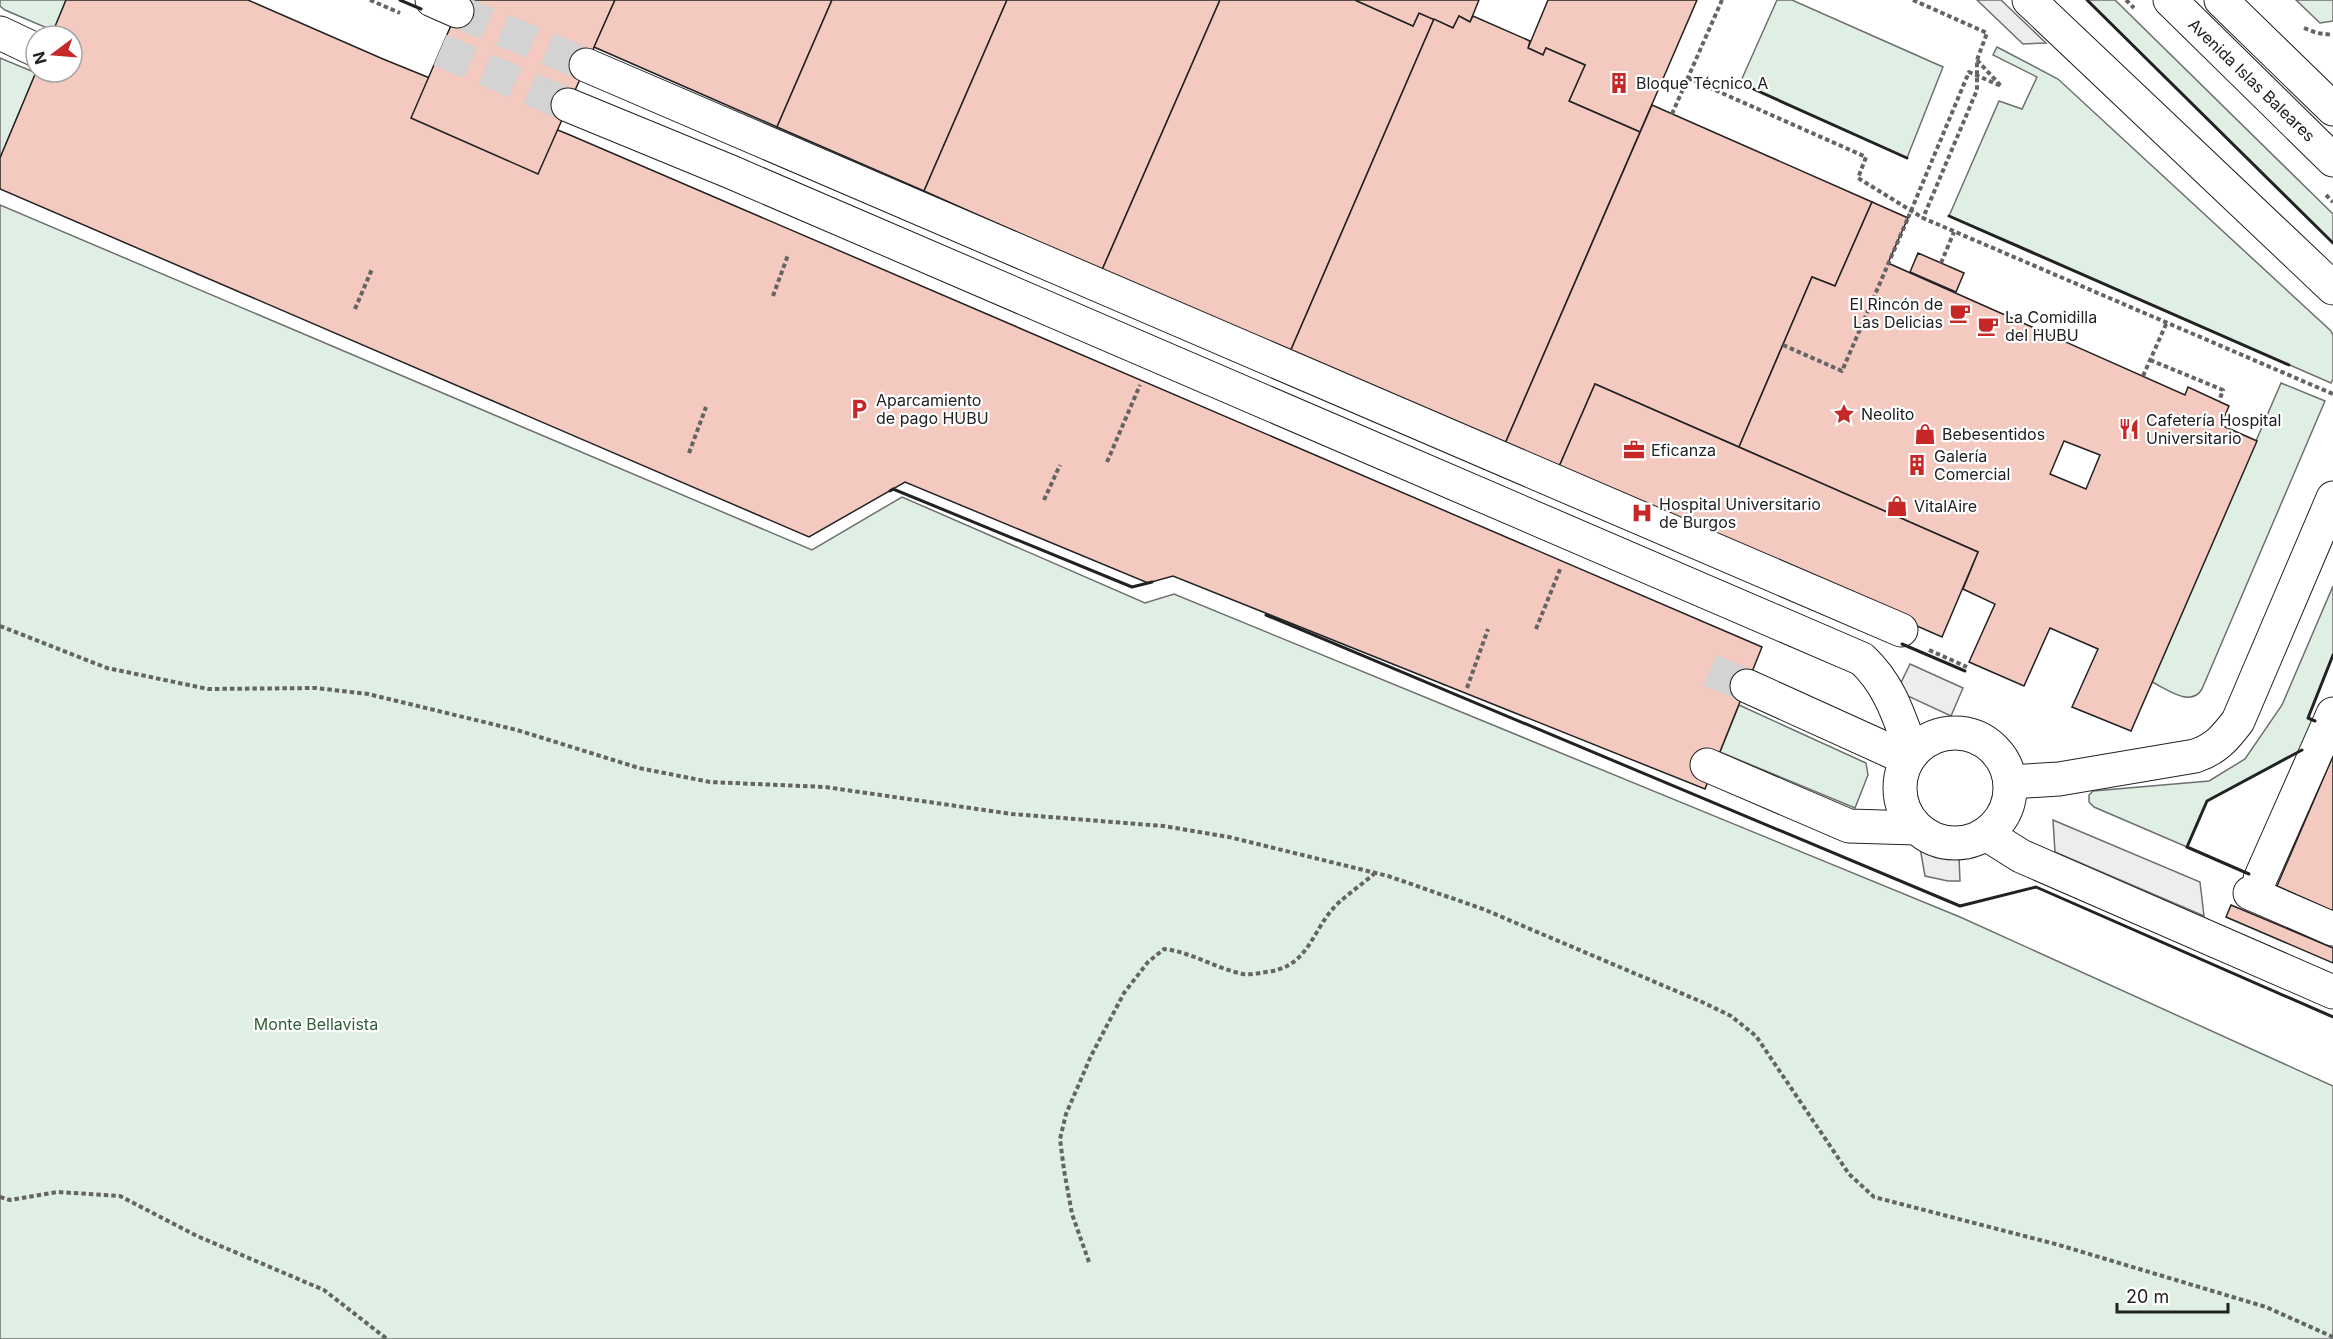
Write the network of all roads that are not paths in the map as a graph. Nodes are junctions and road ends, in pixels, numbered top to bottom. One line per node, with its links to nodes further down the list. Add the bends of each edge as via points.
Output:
1 (2029, 0): 10 (main road)
2 (2170, 0): 9 (main road, Avenida Islas Baleares)
3 (2221, 0): 8 (main road)
4 (0, 33): 5 (main road)
5 (24, 44)
6 (586, 65): 12 (main road)
7 (568, 105): 15 (main road, via 1862,659 1890,694)
8 (2333, 109)
9 (2333, 160)
10 (2333, 288)
11 (2333, 498): 17 (main road, via 2238,721 2222,741 2196,756 2059,779)
12 (1910, 638)
13 (1747, 686): 15 (main road)
14 (2333, 714): 20 (main road, via 2255,886)
15 (1910, 756): 17 (main road, via 1924,741 1939,735 1971,735 1997,752); 18 (main road, via 1901,772 1899,787 1906,816)
16 (1707, 765): 18 (main road, via 1849,825)
17 (2010, 782): 19 (main road, via 2005,812)
18 (1916, 828): 19 (main road, via 1942,843 1972,841)
19 (1986, 834): 21 (main road, via 2021,856)
20 (2333, 929)
21 (2333, 992)

